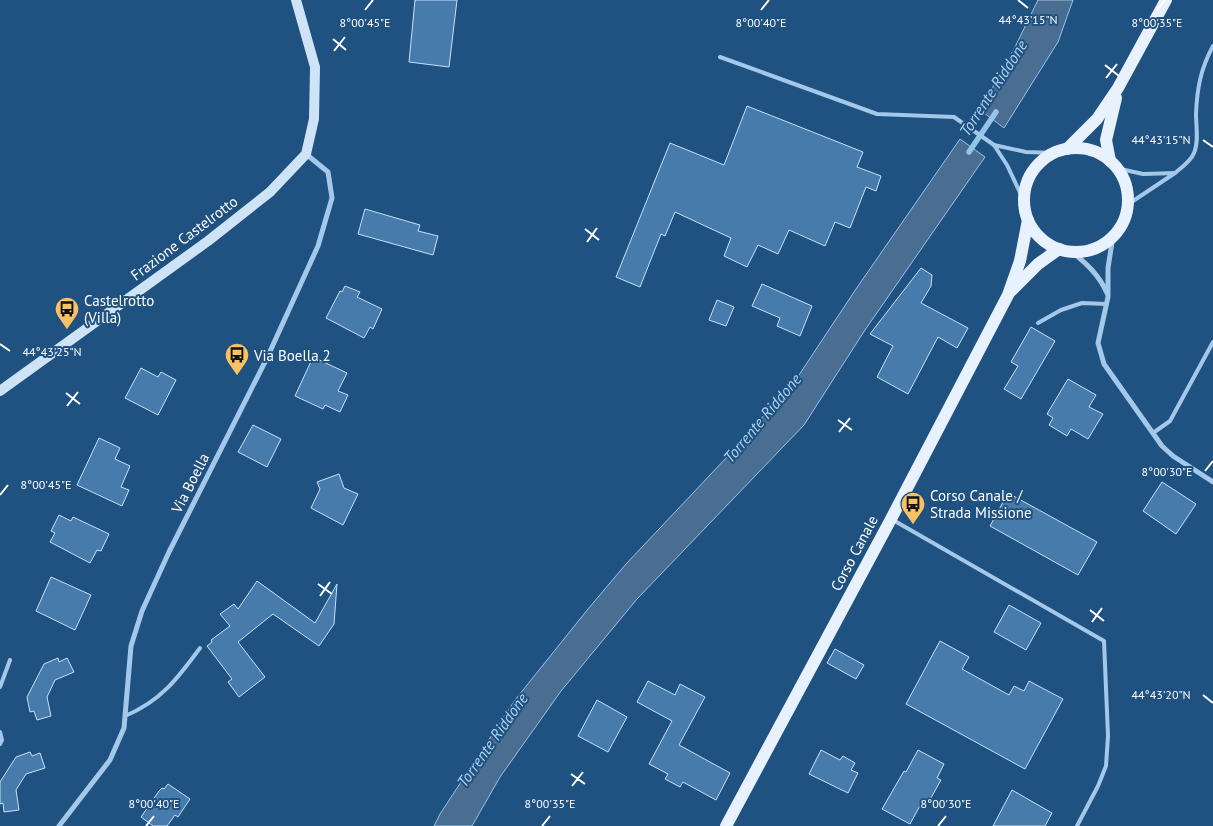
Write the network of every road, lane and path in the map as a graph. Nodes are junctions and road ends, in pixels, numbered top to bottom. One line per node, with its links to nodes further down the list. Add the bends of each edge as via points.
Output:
1 (296, 0): 9 (main road, via 315,67 314,119)
2 (1166, 0): 5 (main road, Corso Canale)
3 (1213, 46): 11 (lane, via 1198,86 1194,154)
4 (720, 57): 6 (lane, via 877,114 954,117)
5 (1118, 88): 7 (main road, Corso Canale, via 1097,119); 10 (main road, Corso Canale, via 1106,140)
6 (994, 145): 8 (lane, via 1026,152); 12 (lane)
7 (1068, 149): 8 (main road, Corso Canale); 10 (main road, Corso Canale, via 1097,153)
8 (1055, 152): 12 (main road, Corso Canale, via 1032,172)
9 (306, 154): 22 (main road, Frazione Castelrotto, via 270,192 208,241); 29 (street, Via Boella, via 328,172 332,198 318,246 267,358 142,611 131,646)
10 (1113, 165): 11 (lane, via 1143,174); 13 (main road, Corso Canale, via 1124,183)
11 (1175, 173): 13 (lane)
12 (1024, 202): 14 (main road, Corso Canale)
13 (1127, 205): 15 (main road, Corso Canale, via 1120,227)
14 (1028, 220): 16 (main road, Corso Canale, via 1046,243); 17 (main road, Corso Canale, via 1020,261)
15 (1113, 236): 16 (main road, Corso Canale, via 1087,251); 18 (street)
16 (1066, 251): 17 (main road, Corso Canale, via 1038,264); 18 (street, via 1091,268)
17 (1008, 295): 25 (main road, Corso Canale)
18 (1108, 297): 19 (street)
19 (1107, 304): 20 (lane, via 1082,303); 23 (street, via 1098,343 1102,360)
20 (1038, 323)
21 (1213, 342): 23 (lane, via 1170,421)
22 (0, 391)
23 (1153, 433): 24 (street, via 1173,456)
24 (1213, 482)
25 (891, 519): 33 (main road, Corso Canale); 34 (lane, via 1104,641 1106,766)
26 (200, 648): 29 (lane, via 162,694)
27 (10, 660): 28 (lane)
28 (0, 687)
29 (125, 716): 32 (street, Via Boella, via 124,728 110,760)
30 (0, 732): 31 (lane)
31 (0, 744)
32 (59, 826)
33 (726, 826)
34 (1077, 826)

